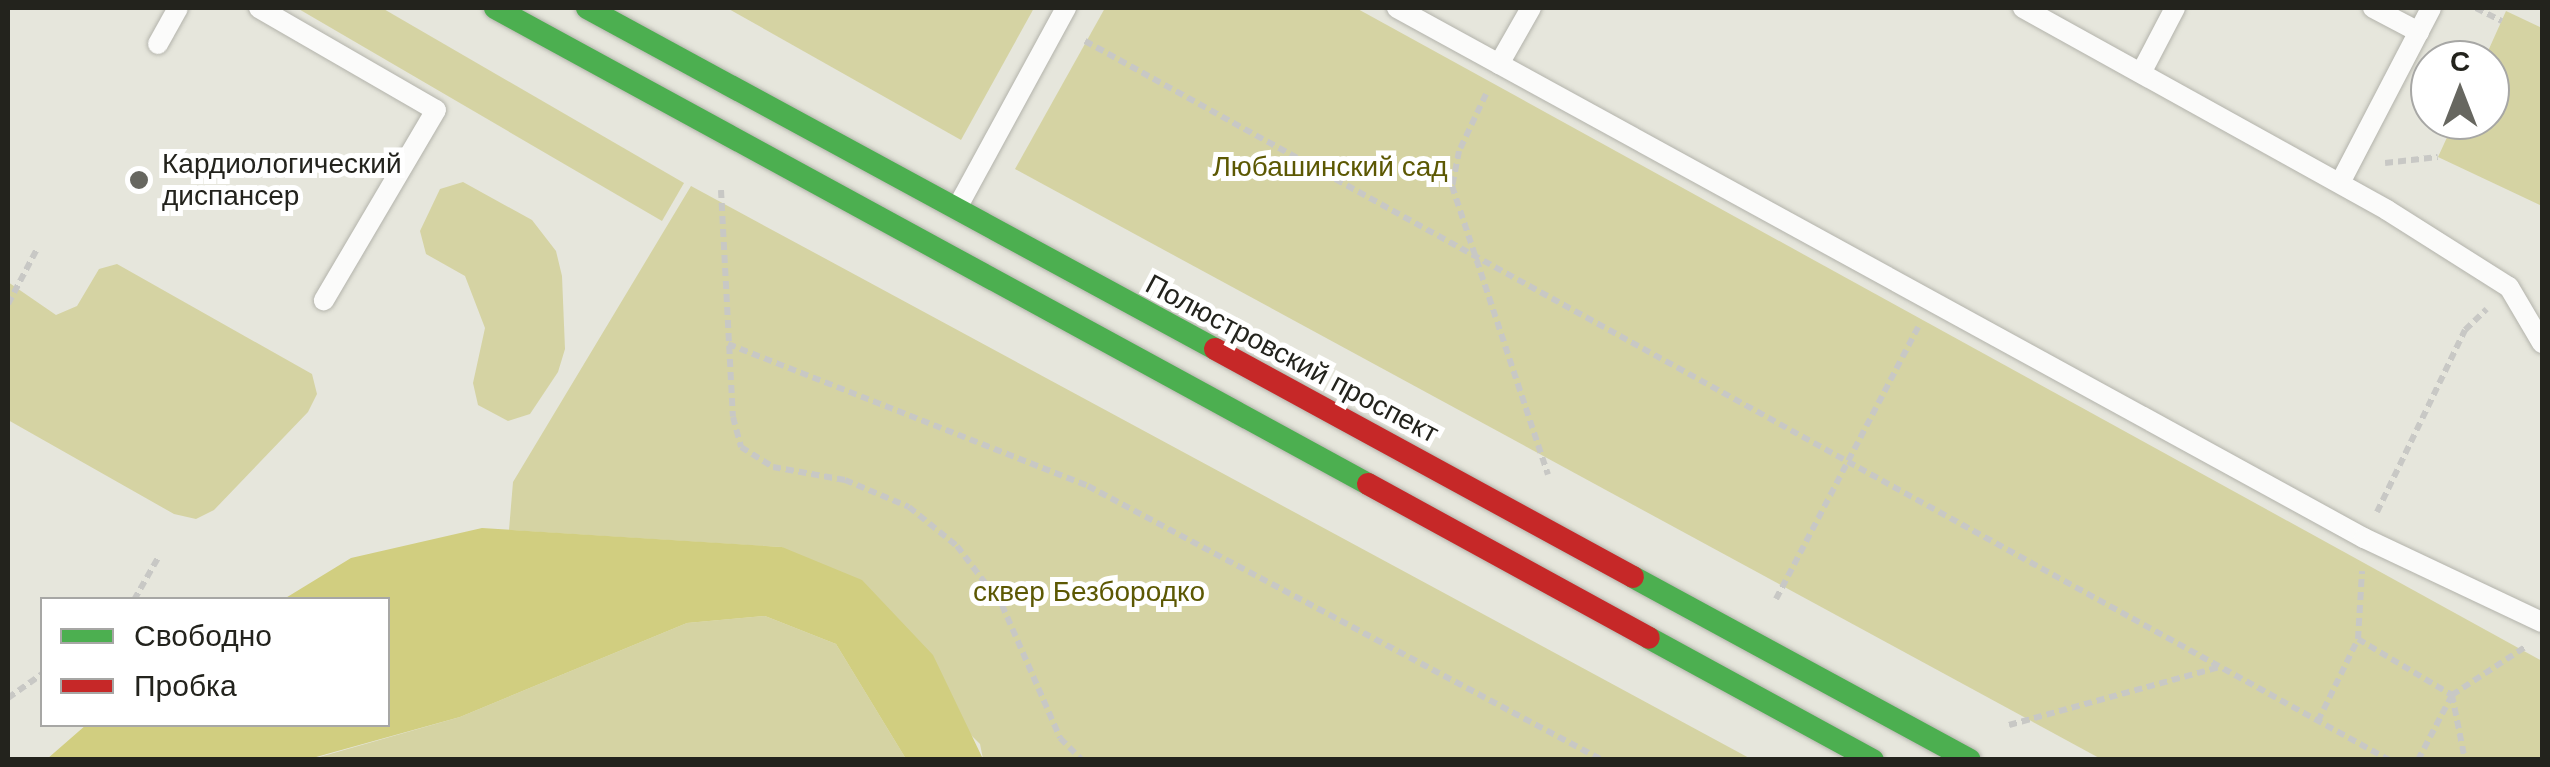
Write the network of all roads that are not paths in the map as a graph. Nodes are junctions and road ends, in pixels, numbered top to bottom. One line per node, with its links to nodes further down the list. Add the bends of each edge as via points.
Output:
1 (178, 8): 13 (lane)
2 (260, 8): 19 (lane, via 436,110)
3 (495, 8): 18 (main road)
4 (588, 8): 17 (main road, Полюстровский проспект)
5 (1397, 8): 14 (lane)
6 (1531, 8): 14 (lane)
7 (2023, 8): 15 (lane)
8 (2175, 8): 15 (lane)
9 (2373, 8): 12 (lane)
10 (2431, 8): 12 (lane)
11 (1061, 16): 17 (lane)
12 (2418, 32): 16 (lane)
13 (158, 44)
14 (1500, 64): 21 (lane, via 2364,538)
15 (2141, 73): 16 (lane)
16 (2344, 175): 20 (lane, via 2509,287)
17 (956, 211): 18 (lane); 23 (main road, Полюстровский проспект)
18 (934, 252): 22 (main road)
19 (324, 300)
20 (2542, 343)
21 (2542, 622)
22 (1873, 760)
23 (1970, 760)

